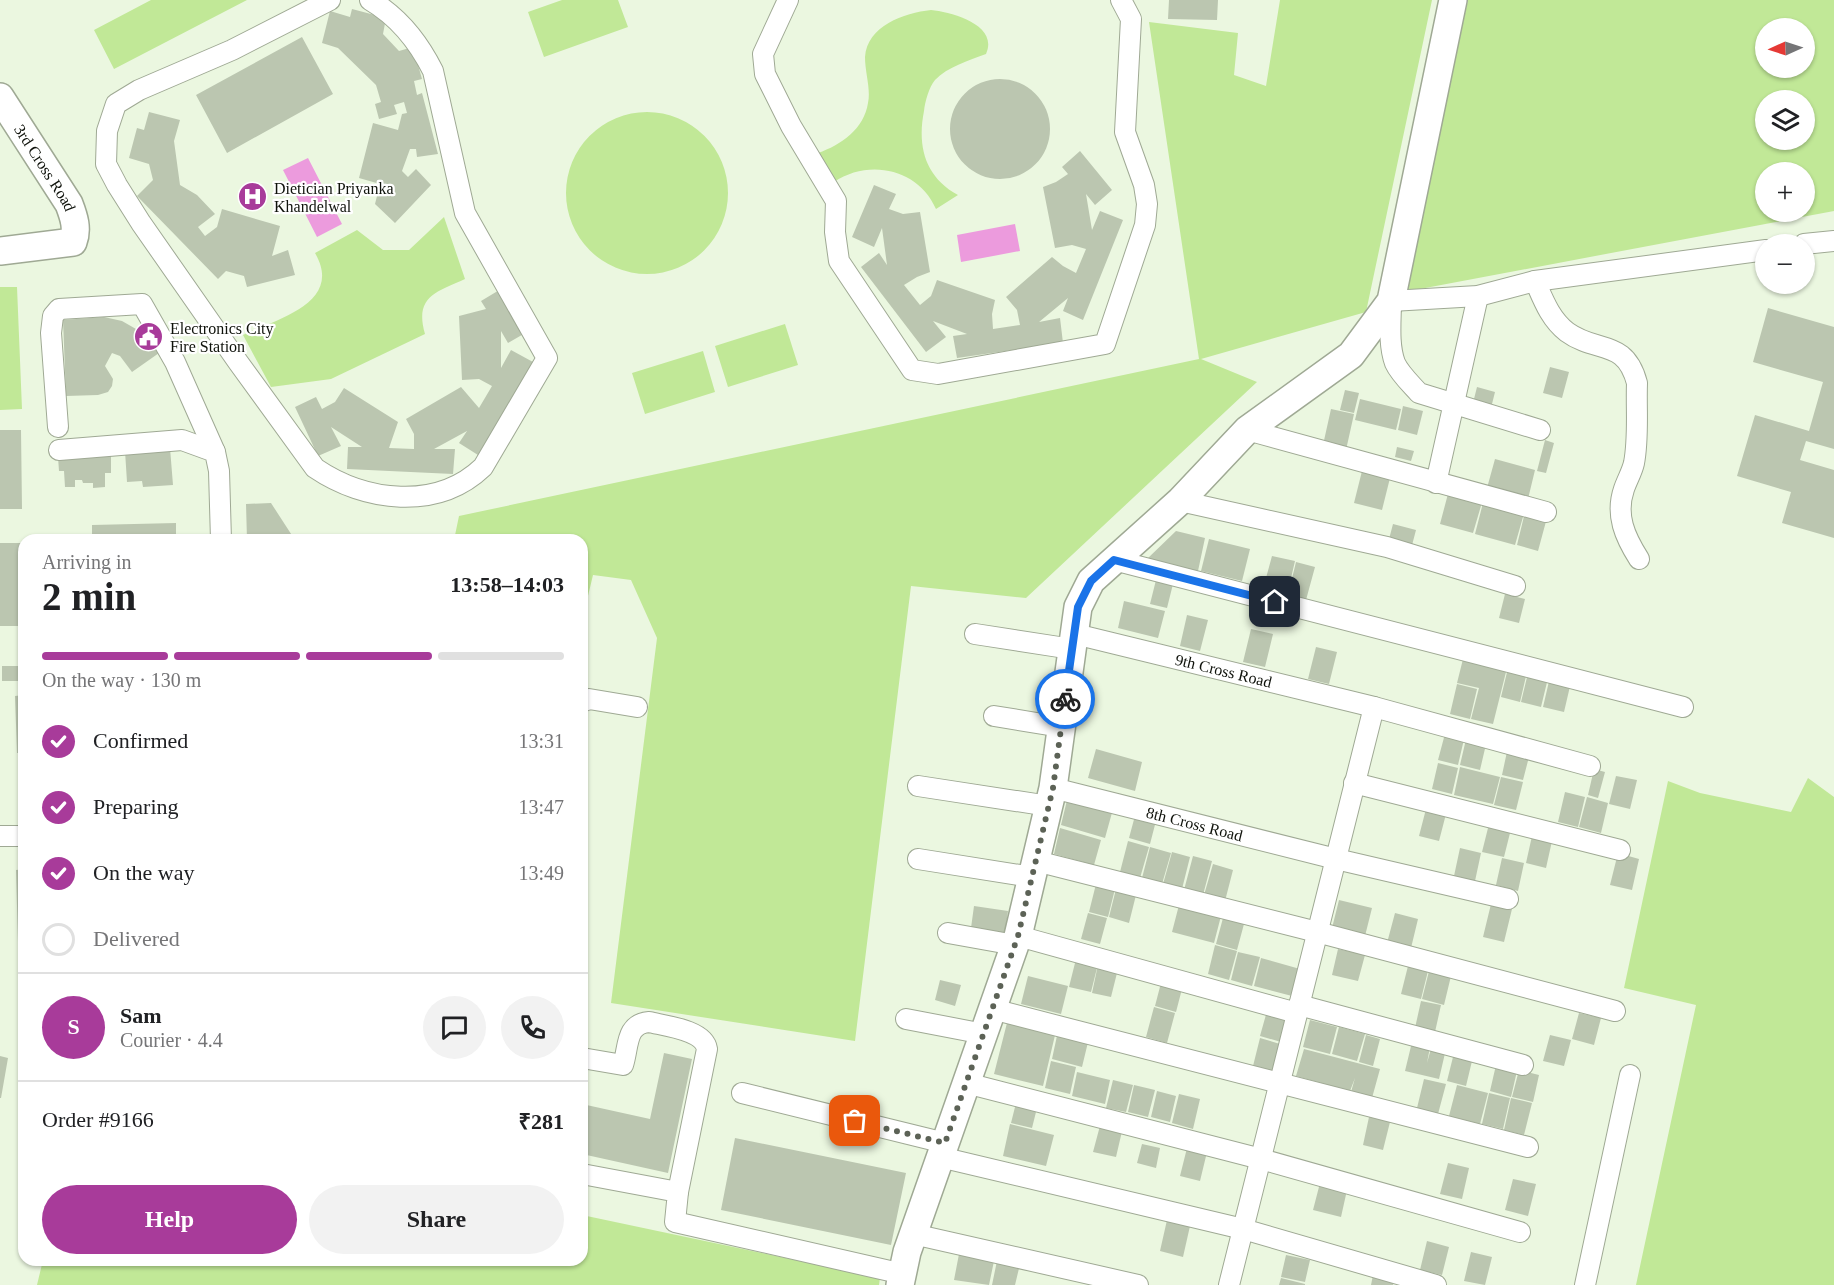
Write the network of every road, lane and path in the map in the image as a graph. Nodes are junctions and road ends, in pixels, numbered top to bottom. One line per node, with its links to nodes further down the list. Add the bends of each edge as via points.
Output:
1 (330, 0): 2 (street, via 116,104 107,131 106,164 141,223 315,468 359,490 422,496 456,487 483,467 547,358 465,213 433,70 404,26)
2 (370, 0)
3 (788, 0): 4 (street, via 763,54 765,74 836,201 838,261 912,370 938,375 1105,344 1144,225 1147,204 1125,132 1131,19)
4 (1121, 0)
5 (1453, 0): 13 (street)
6 (0, 97): 9 (street, 3rd Cross Road, via 69,204 76,234 73,242)
7 (1834, 241): 8 (street)
8 (1815, 243)
9 (0, 251)
10 (1755, 251): 11 (street)
11 (1535, 281): 12 (street); 24 (street, via 1559,325 1578,338 1623,356 1634,371 1635,461 1620,510 1628,542)
12 (1478, 296): 13 (street); 14 (street)
13 (1391, 301): 14 (street, via 1395,363 1419,393); 17 (street, via 1351,355)
14 (1454, 403): 16 (street); 20 (street)
15 (58, 427): 19 (street, via 53,316 59,309 141,304 176,362)
16 (1540, 429)
17 (1247, 430): 20 (street); 21 (street)
18 (58, 450): 19 (street, via 182,440)
19 (215, 452): 23 (street)
20 (1436, 483): 22 (street)
21 (1180, 501): 25 (street); 26 (street, via 1387,547)
22 (1546, 512)
23 (221, 534)
24 (1639, 559)
25 (1114, 560): 28 (street, via 1091,581 1078,607); 32 (street)
26 (1515, 586)
27 (975, 634): 28 (street, 9th Cross Road)
28 (1074, 642): 31 (street, 9th Cross Road); 34 (street)
29 (588, 699): 30 (street)
30 (637, 707)
31 (1374, 707): 35 (street, 9th Cross Road); 36 (street)
32 (1683, 707)
33 (994, 716): 34 (street)
34 (1061, 727): 38 (street)
35 (1590, 766)
36 (1354, 783): 41 (street); 43 (street)
37 (918, 786): 38 (street, 8th Cross Road)
38 (1051, 797): 43 (street, 8th Cross Road); 44 (street)
39 (0, 836): 40 (street)
40 (18, 836)
41 (1620, 850)
42 (918, 859): 44 (street)
43 (1336, 859): 45 (street, 8th Cross Road); 46 (street)
44 (1034, 869): 46 (street); 48 (street)
45 (1508, 899)
46 (1317, 932): 50 (street); 51 (street)
47 (948, 933): 48 (street)
48 (1016, 941): 49 (street); 50 (street)
49 (992, 1009): 53 (street); 58 (street)
50 (1298, 1009): 55 (street); 58 (street)
51 (1615, 1011)
52 (906, 1019): 53 (street)
53 (984, 1034): 57 (street)
54 (588, 1059): 64 (street, via 623,1065 634,1027 644,1022 697,1034 706,1043)
55 (1523, 1065)
56 (1630, 1075): 72 (street)
57 (966, 1083): 61 (street); 62 (street)
58 (1280, 1084): 60 (street); 62 (street)
59 (742, 1093): 61 (street)
60 (1528, 1147)
61 (943, 1150): 65 (street); 67 (street)
62 (1261, 1159): 65 (street); 66 (street)
63 (588, 1175): 64 (street)
64 (678, 1192): 68 (street, via 675,1222)
65 (1243, 1229): 70 (street); 71 (street)
66 (1520, 1232)
67 (913, 1234): 68 (street); 69 (street)
68 (901, 1279)
69 (1138, 1285)
70 (1229, 1285)
71 (1436, 1285)
72 (1585, 1285)

